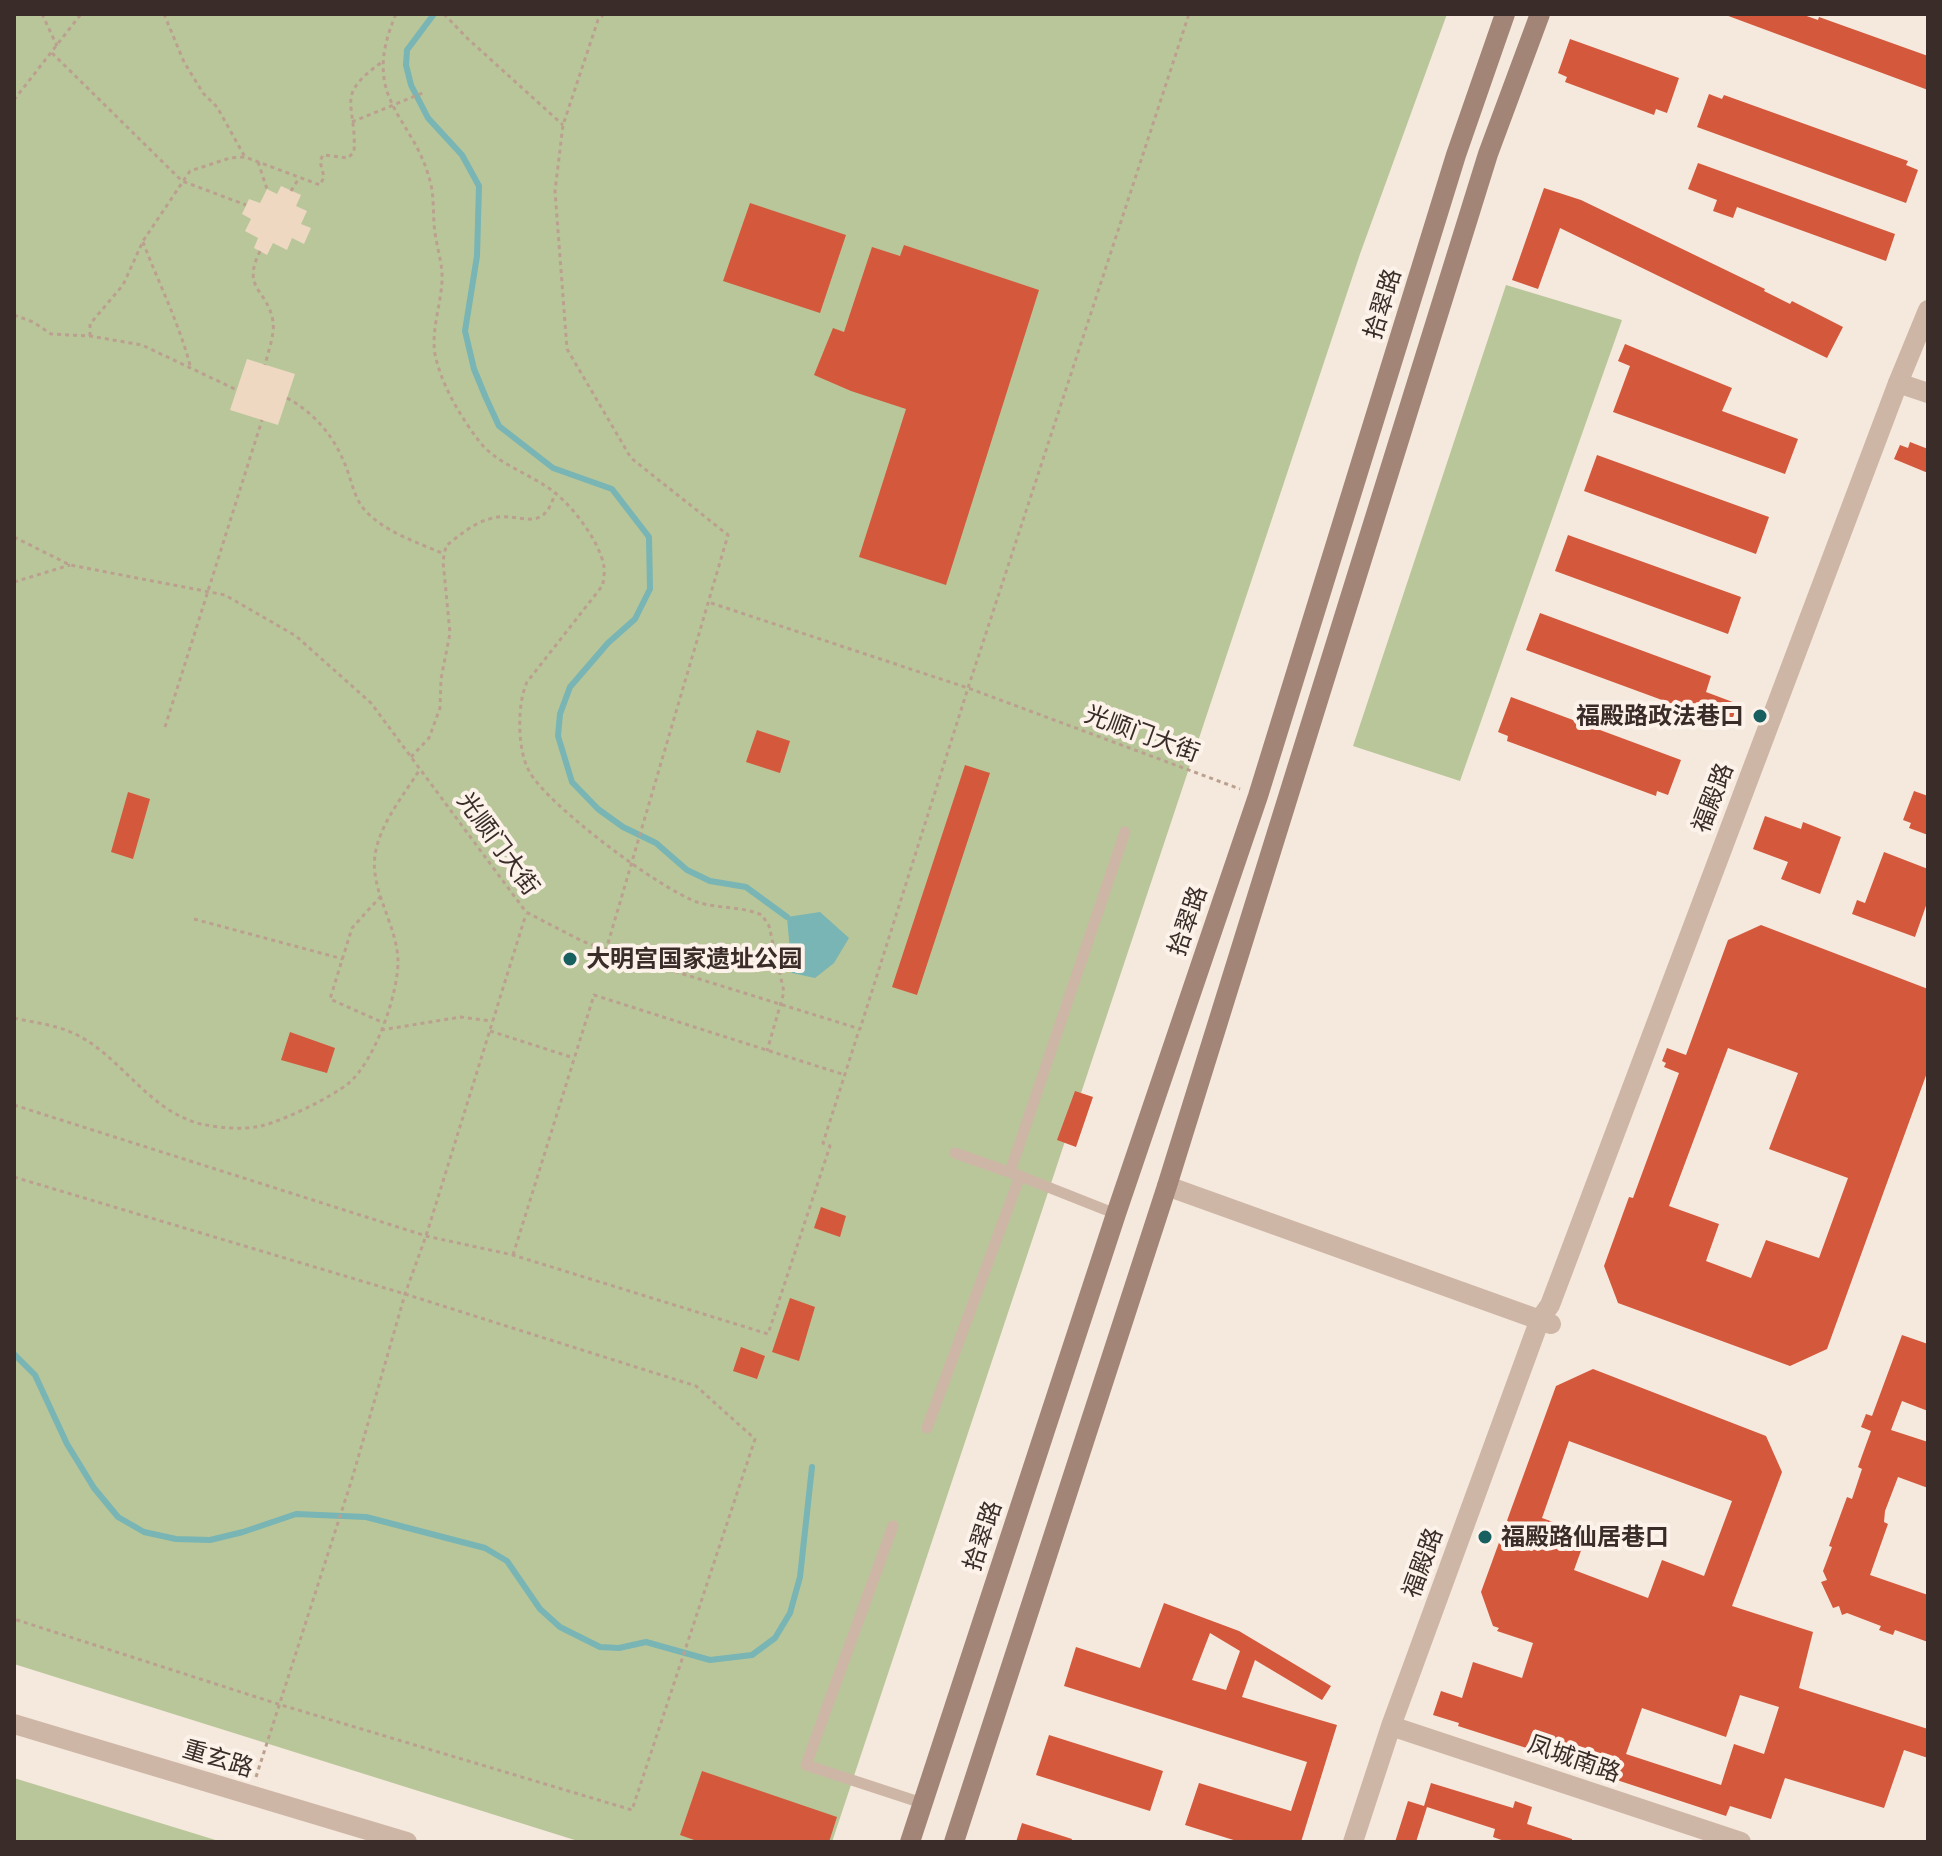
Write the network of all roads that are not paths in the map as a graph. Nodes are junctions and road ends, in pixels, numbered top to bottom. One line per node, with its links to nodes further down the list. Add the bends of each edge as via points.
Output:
1 (1505, 14): 10 (main road, 拾翠路, via 1456,155 1258,796)
2 (1540, 14): 9 (main road, via 1488,154)
3 (1928, 310): 4 (street, 福殿路)
4 (1898, 383): 5 (street); 11 (street, 福殿路)
5 (1928, 393)
6 (1125, 832): 8 (lane)
7 (955, 1153): 8 (lane)
8 (1015, 1174): 10 (lane); 12 (lane)
9 (1167, 1186): 11 (street); 19 (main road)
10 (1116, 1214): 16 (main road, 拾翠路)
11 (1547, 1316): 15 (street, 福殿路)
12 (927, 1428)
13 (893, 1526): 16 (lane, via 806,1765)
14 (14, 1724): 17 (street, 重玄路)
15 (1397, 1727): 20 (street, 福殿路); 21 (street, 福殿路); 22 (street, 凤城南路)
16 (922, 1803): 18 (main road, 拾翠路)
17 (407, 1842)
18 (910, 1842)
19 (954, 1842)
20 (1353, 1842)
21 (1366, 1842)
22 (1741, 1842)

